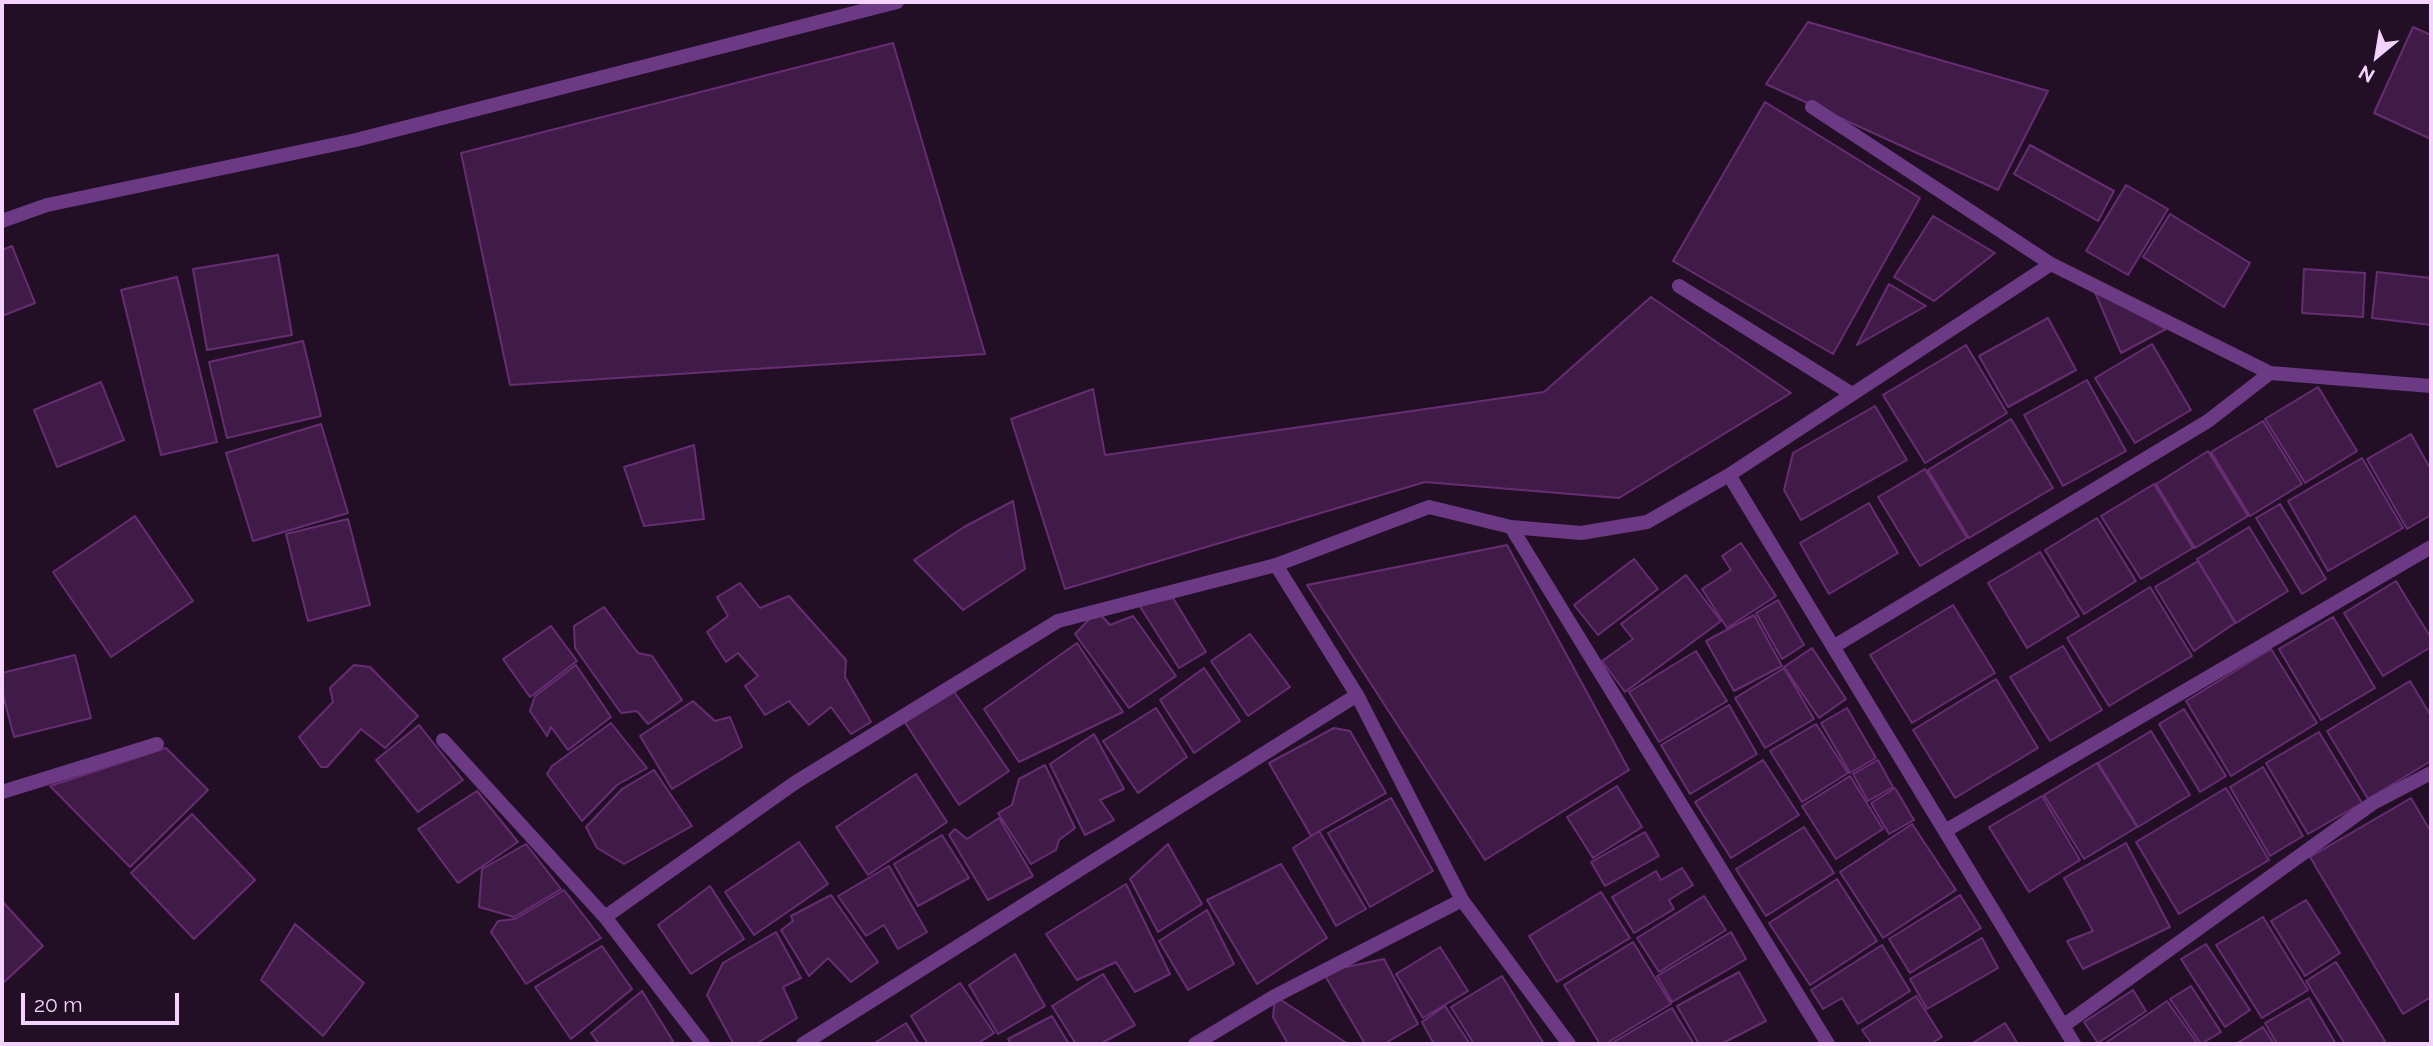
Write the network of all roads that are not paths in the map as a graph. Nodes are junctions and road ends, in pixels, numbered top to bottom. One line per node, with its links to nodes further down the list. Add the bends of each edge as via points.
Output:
1 (897, 2): 3 (street, via 356,140 47,205)
2 (1812, 107): 4 (street)
3 (2, 221)
4 (2051, 264): 6 (street); 8 (street)
5 (1679, 286): 8 (street)
6 (2270, 373): 7 (street); 13 (street, via 2208,421)
7 (2431, 386)
8 (1852, 394): 9 (street)
9 (1729, 475): 10 (street, via 1647,522 1581,533); 13 (street)
10 (1511, 527): 12 (street, via 1429,507); 27 (street)
11 (2431, 547): 19 (street)
12 (1276, 565): 14 (street); 21 (street, via 1058,621 796,782)
13 (1833, 647): 19 (street)
14 (1357, 695): 20 (street); 25 (street)
15 (443, 740): 21 (street)
16 (157, 744): 18 (street)
17 (2431, 773): 22 (street, via 2374,803)
18 (2, 792)
19 (1945, 831): 22 (street)
20 (1462, 900): 23 (street); 26 (street, via 1275,996)
21 (605, 917): 24 (street)
22 (2063, 1026): 28 (street)
23 (1565, 1043)
24 (703, 1044)
25 (803, 1044)
26 (1195, 1044)
27 (1828, 1044)
28 (2074, 1044)

